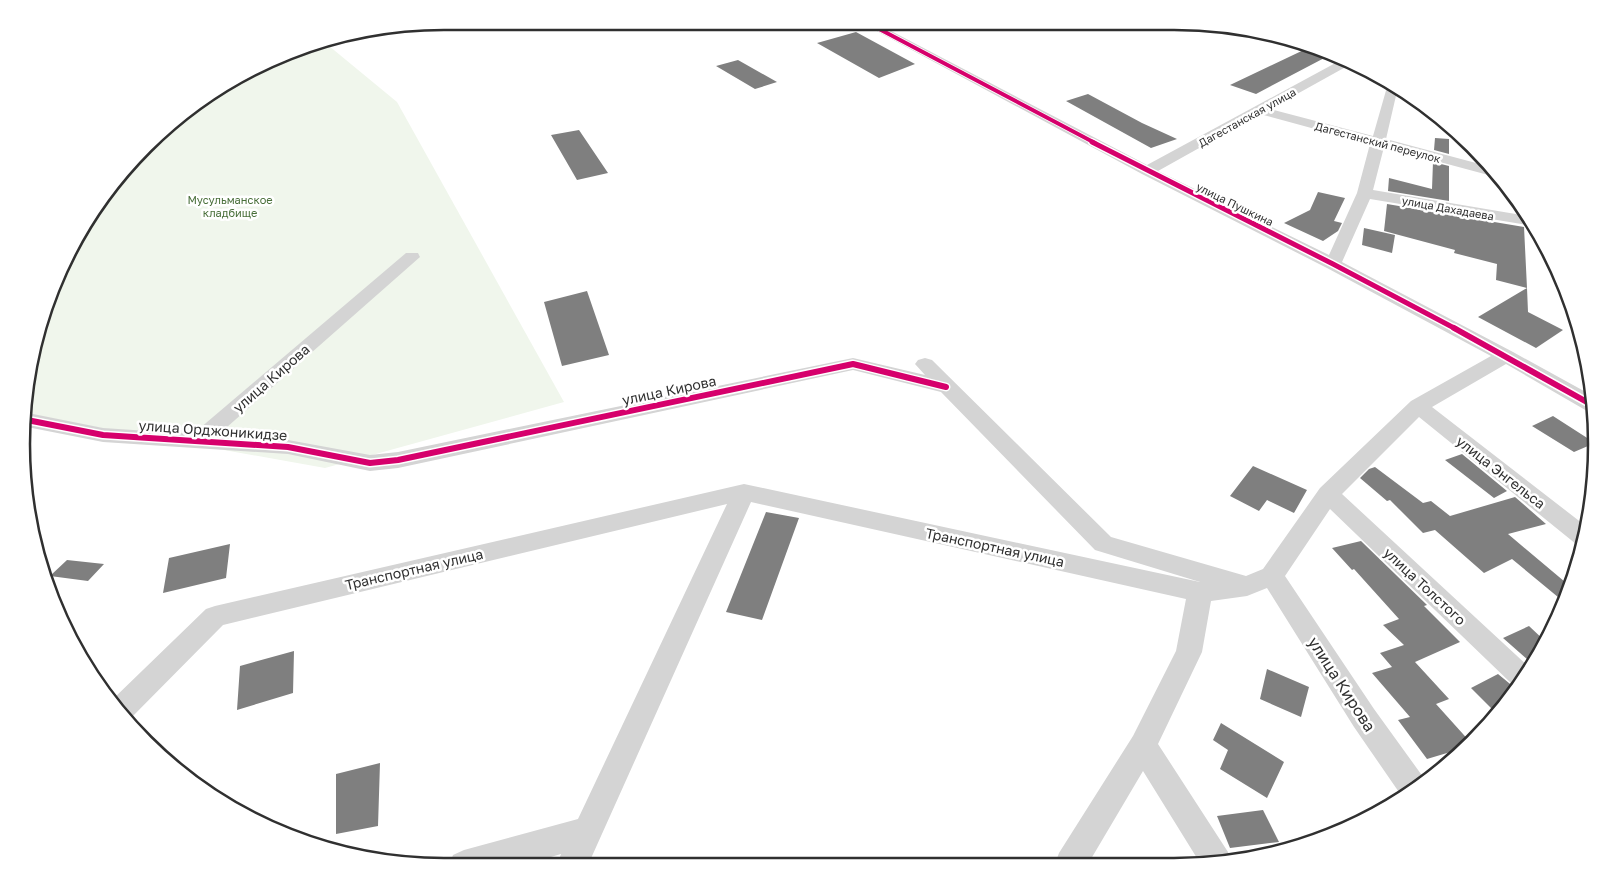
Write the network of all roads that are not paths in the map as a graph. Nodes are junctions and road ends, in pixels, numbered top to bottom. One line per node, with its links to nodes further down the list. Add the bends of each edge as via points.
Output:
1 (881, 30): 7 (street, улица Пушкина)
2 (1340, 65): 4 (street, Дагестанская улица)
3 (1391, 91): 5 (street)
4 (1259, 110): 5 (street, Дагестанский переулок); 7 (street, Дагестанская улица)
5 (1378, 143): 6 (street, Дагестанский переулок); 8 (street)
6 (1484, 170)
7 (1147, 171): 11 (street, улица Пушкина)
8 (1365, 193): 9 (street, улица Дахадаева); 11 (street)
9 (1522, 220)
10 (412, 257): 18 (street, улица Кирова)
11 (1333, 264): 12 (street, улица Пушкина)
12 (1506, 356): 15 (street, улица Пушкина); 16 (street)
13 (925, 364): 14 (street)
14 (946, 387): 19 (street, улица Кирова, via 853,364); 24 (street, via 1103,544)
15 (1585, 401)
16 (1418, 406): 21 (street); 22 (street, улица Энгельса)
17 (31, 421): 18 (street, улица Орджоникидзе, via 103,435)
18 (198, 441): 19 (street, улица Орджоникидзе, via 288,447 370,463)
19 (398, 460)
20 (744, 492): 25 (street, Транспортная улица); 27 (street, Транспортная улица, via 216,616); 30 (street)
21 (1328, 494): 23 (street); 26 (street, улица Толстого)
22 (1578, 533)
23 (1272, 576): 24 (street); 29 (street, улица Кирова)
24 (1247, 586): 25 (street, Транспортная улица)
25 (1200, 592): 28 (street, via 1189,652)
26 (1518, 674)
27 (124, 706)
28 (1143, 745): 31 (street); 34 (street)
29 (1410, 783)
30 (588, 831): 32 (street); 33 (street)
31 (1212, 856)
32 (492, 858)
33 (575, 858)
34 (1074, 858)

